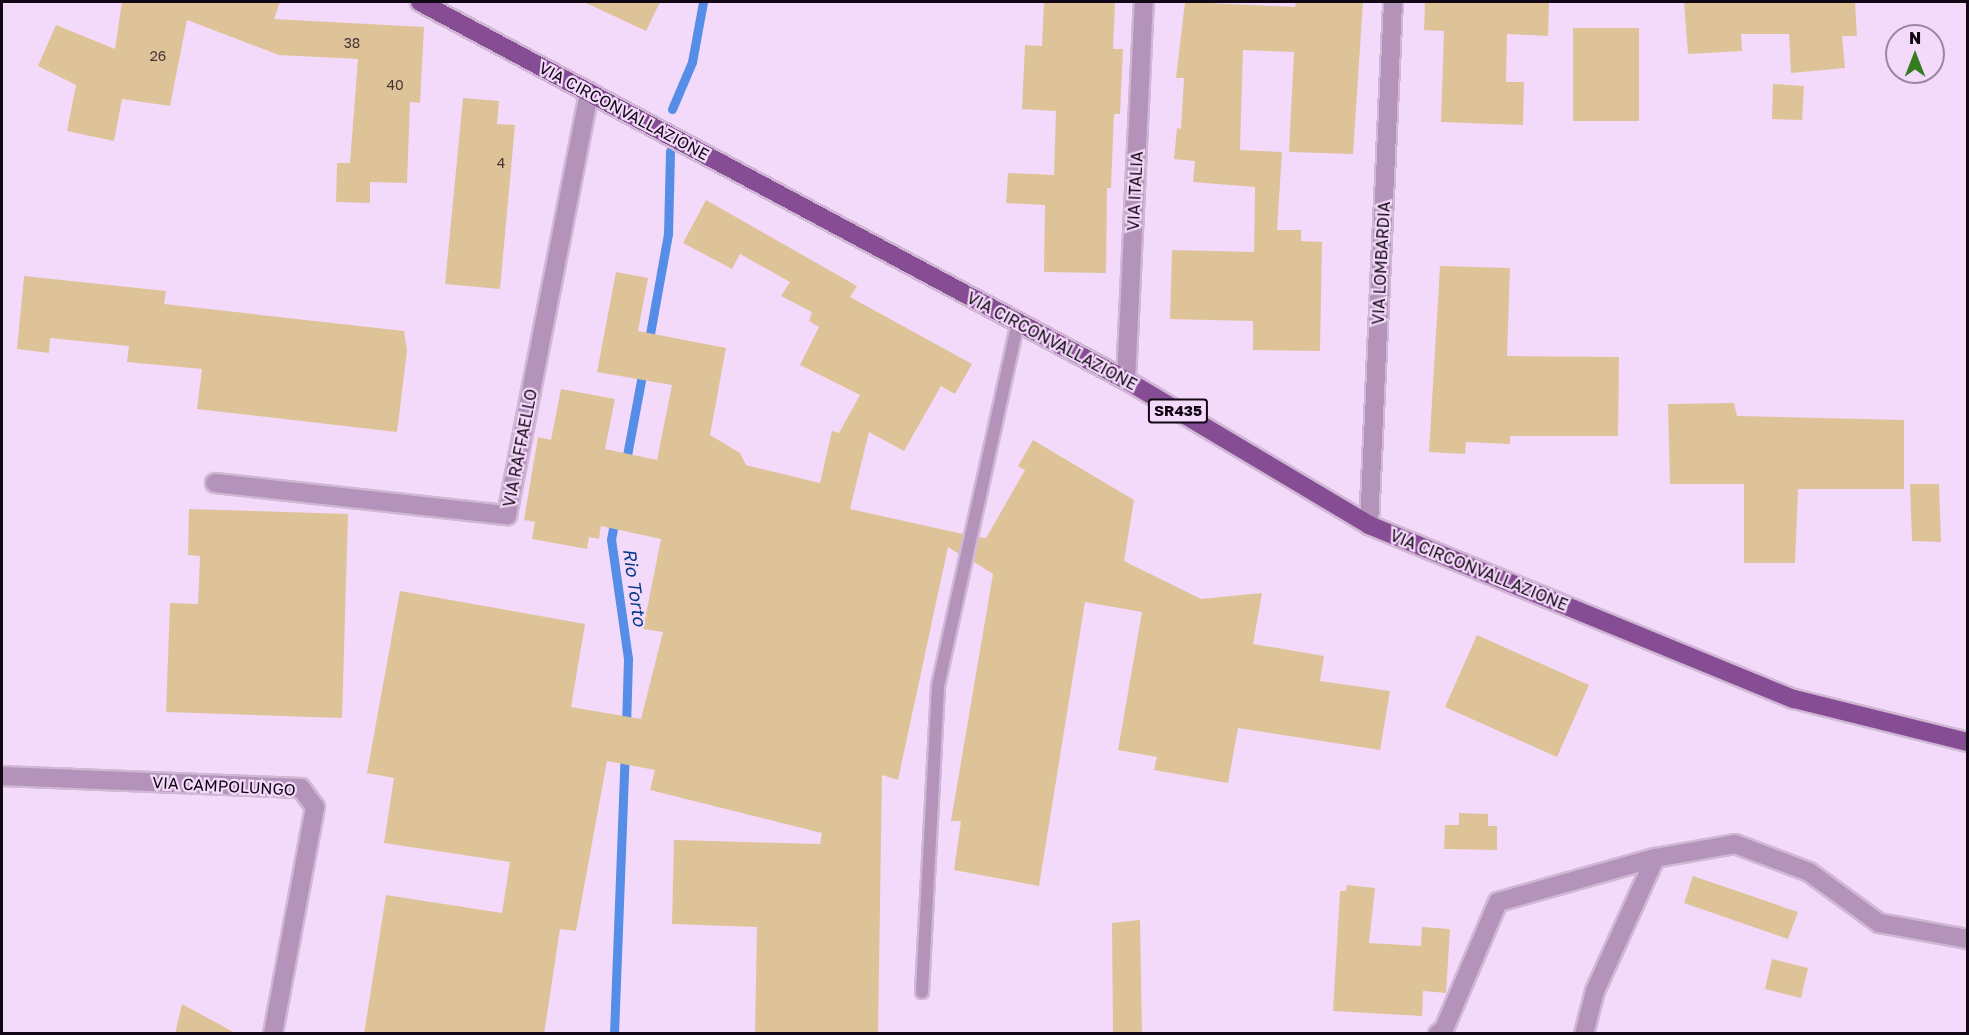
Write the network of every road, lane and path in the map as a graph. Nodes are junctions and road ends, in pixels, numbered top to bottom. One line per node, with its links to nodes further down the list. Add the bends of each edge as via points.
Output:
1 (420, 2): 4 (main road, VIA CIRCONVALLAZIONE / SR435)
2 (1144, 2): 6 (street, VIA ITALIA)
3 (1393, 2): 8 (street, VIA LOMBARDIA)
4 (589, 92): 5 (main road, VIA CIRCONVALLAZIONE / SR435); 7 (street, VIA RAFFAELLO, via 507,515)
5 (1018, 323): 6 (main road, VIA CIRCONVALLAZIONE / SR435); 13 (lane, via 938,686)
6 (1126, 380): 8 (main road, VIA CIRCONVALLAZIONE / SR435)
7 (215, 483)
8 (1369, 525): 9 (main road, VIA CIRCONVALLAZIONE / SR435, via 1794,699)
9 (1968, 742)
10 (2, 776): 14 (street, VIA CAMPOLUNGO, via 301,788 315,807)
11 (1655, 858): 12 (street, via 1735,844 1809,872 1879,923); 15 (street, via 1498,902 1444,1029); 16 (street, via 1595,991)
12 (1968, 939)
13 (922, 992)
14 (273, 1034)
15 (1438, 1034)
16 (1584, 1034)

